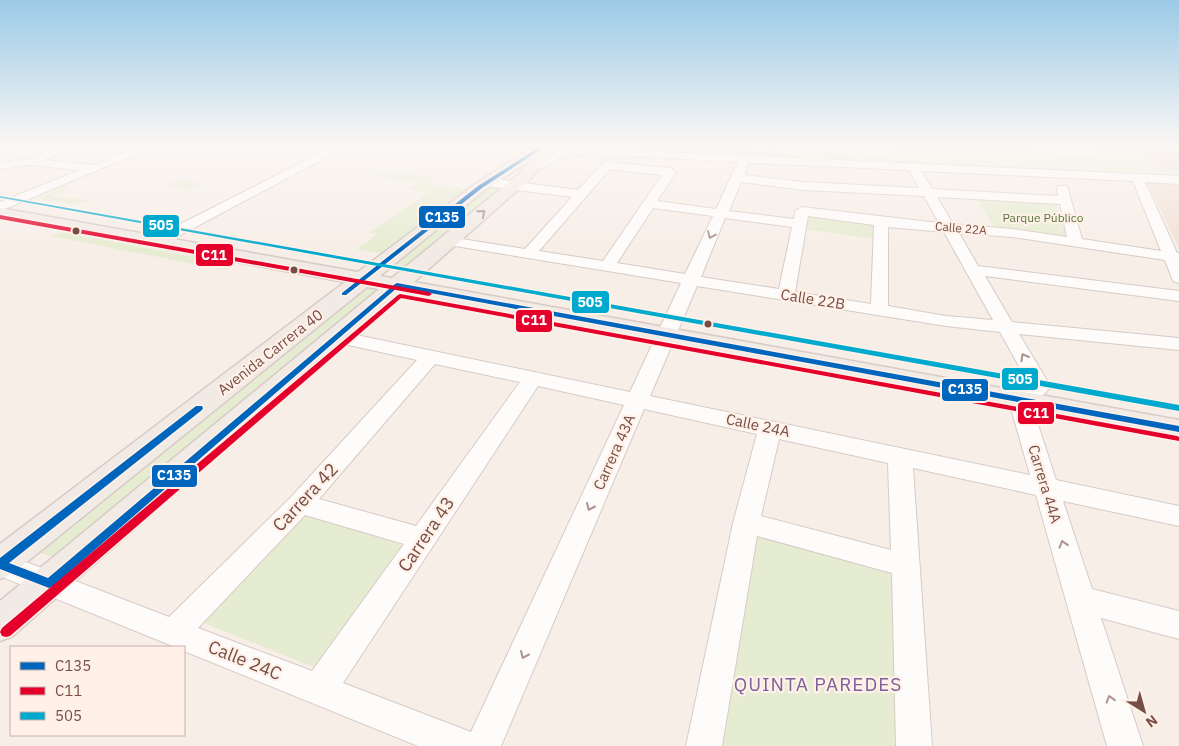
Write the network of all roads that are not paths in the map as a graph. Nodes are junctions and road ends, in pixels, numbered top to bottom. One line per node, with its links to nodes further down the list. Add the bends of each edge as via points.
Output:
1 (64, 181): 18 (street)
2 (275, 181): 24 (street)
3 (520, 181): 12 (main road, Avenida Carrera 40)
4 (593, 181): 15 (street)
5 (664, 181): 17 (street)
6 (735, 181): 20 (street, Carrera 43A)
7 (760, 181): 13 (street)
8 (921, 181): 14 (street, Carrera 44A)
9 (1060, 181): 16 (street)
10 (1138, 181): 28 (street)
11 (487, 182): 12 (street); 31 (main road, Avenida Carrera 40)
12 (514, 186): 15 (street); 25 (main road, Avenida Carrera 40, one-way to 12)
13 (804, 186): 14 (street); 21 (street)
14 (928, 193): 16 (street); 23 (street, Carrera 44A)
15 (581, 194): 27 (street)
16 (1066, 200): 26 (street)
17 (649, 204): 20 (street, Calle 22A); 29 (street)
18 (0, 207): 24 (main road)
19 (0, 213): 31 (main road)
20 (721, 214): 21 (street, Calle 22A); 33 (street, Carrera 43A, one-way to 33)
21 (801, 218): 22 (street, Calle 22A); 35 (street)
22 (881, 222): 23 (street, Calle 22A); 37 (street)
23 (948, 227): 26 (street, Calle 22A); 30 (street, Carrera 44A)
24 (166, 237): 31 (main road)
25 (449, 241): 27 (street, Calle 22B); 34 (main road, Avenida Carrera 40)
26 (1075, 241): 28 (street, Calle 22A)
27 (528, 254): 29 (street, Calle 22B)
28 (1175, 257): 32 (street)
29 (608, 266): 33 (street, Calle 22B)
30 (973, 270): 36 (street); 38 (street, Carrera 44A)
31 (367, 276): 34 (main road); 55 (main road, Avenida Carrera 40)
32 (1179, 278)
33 (691, 280): 35 (street, Calle 22B); 39 (street, Carrera 43A)
34 (401, 282): 39 (main road); 40 (main road, Avenida Carrera 40)
35 (786, 295): 37 (street, Calle 22B)
36 (1179, 296)
37 (879, 310): 38 (street, Calle 22B, via 946,321)
38 (1006, 326): 41 (street, Calle 22B); 44 (street, Carrera 44A, one-way to 38, via 1041,387)
39 (669, 330): 44 (main road); 45 (street, Carrera 43A)
40 (337, 336): 42 (street, Calle 24A); 57 (main road, Avenida Carrera 40)
41 (1179, 344)
42 (431, 356): 43 (street, Calle 24A); 51 (street, Carrera 42)
43 (533, 378): 45 (street, Calle 24A); 54 (street, Carrera 43)
44 (1031, 397): 46 (main road); 48 (main road); 50 (street, Carrera 44A, via 1021,406)
45 (638, 400): 47 (street, Calle 24A); 64 (street, Carrera 43A, one-way to 64)
46 (1179, 418)
47 (770, 428): 49 (street, Calle 24A); 53 (street)
48 (1179, 429)
49 (900, 456): 50 (street, Calle 24A); 56 (street)
50 (1046, 488): 52 (street, Calle 24A); 58 (street, Carrera 44A, one-way to 50)
51 (300, 504): 54 (street); 61 (street, Carrera 42)
52 (1179, 516)
53 (746, 523): 56 (street); 65 (street)
54 (423, 539): 62 (street, Carrera 43)
55 (0, 564): 57 (street, Calle 24C)
56 (905, 565): 66 (street)
57 (49, 583): 59 (main road, Avenida Carrera 40); 61 (street, Calle 24C)
58 (1080, 599): 60 (street); 67 (street, Carrera 44A, one-way to 58)
59 (0, 624)
60 (1179, 625)
61 (174, 632): 62 (street, Calle 24C)
62 (319, 690): 63 (street, Calle 24C)
63 (461, 746)
64 (483, 746)
65 (704, 746)
66 (914, 746)
67 (1124, 746)

